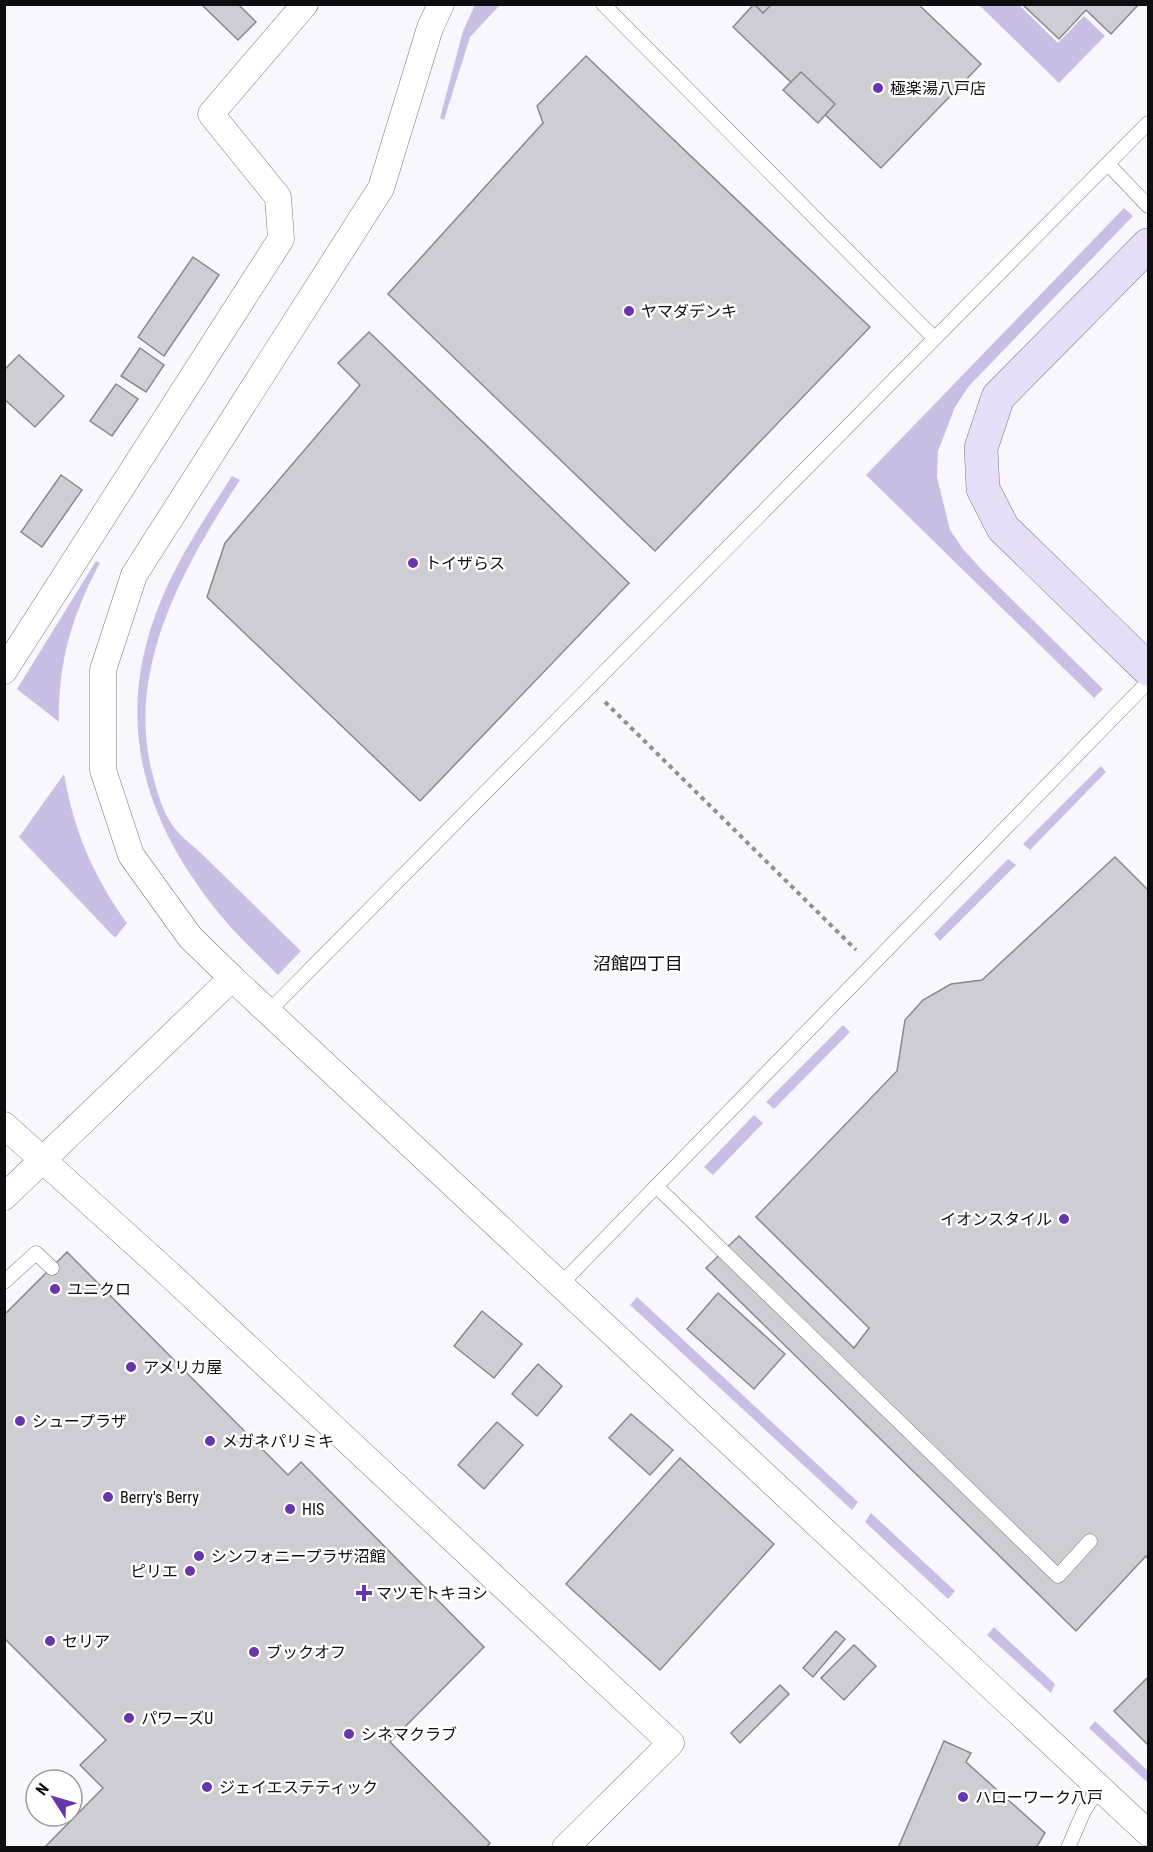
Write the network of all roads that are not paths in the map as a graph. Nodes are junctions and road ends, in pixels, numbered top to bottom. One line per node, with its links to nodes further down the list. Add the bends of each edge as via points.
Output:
1 (305, 4): 10 (street, via 211,114 278,196 281,238)
2 (441, 4): 12 (street, via 430,28 381,188 134,575 103,670 103,770 132,855 190,937)
3 (603, 4): 8 (lane)
4 (1149, 123): 5 (lane)
5 (1108, 164): 6 (lane); 8 (lane)
6 (1149, 206)
7 (1149, 245): 9 (street, via 998,397 981,448 983,489 1003,528)
8 (934, 338): 13 (lane)
9 (1149, 669)
10 (4, 671)
11 (1149, 682): 16 (lane)
12 (232, 978): 13 (street); 15 (street)
13 (268, 1012): 20 (street)
14 (4, 1125): 15 (street)
15 (42, 1159): 17 (street); 24 (street, via 671,1743)
16 (656, 1186): 20 (lane); 21 (lane, via 1058,1576)
17 (4, 1197)
18 (52, 1268): 19 (lane, via 36,1253)
19 (4, 1282)
20 (559, 1286): 22 (street)
21 (1090, 1541)
22 (1099, 1788): 23 (street); 25 (lane)
23 (1149, 1833)
24 (565, 1848)
25 (1068, 1848)

